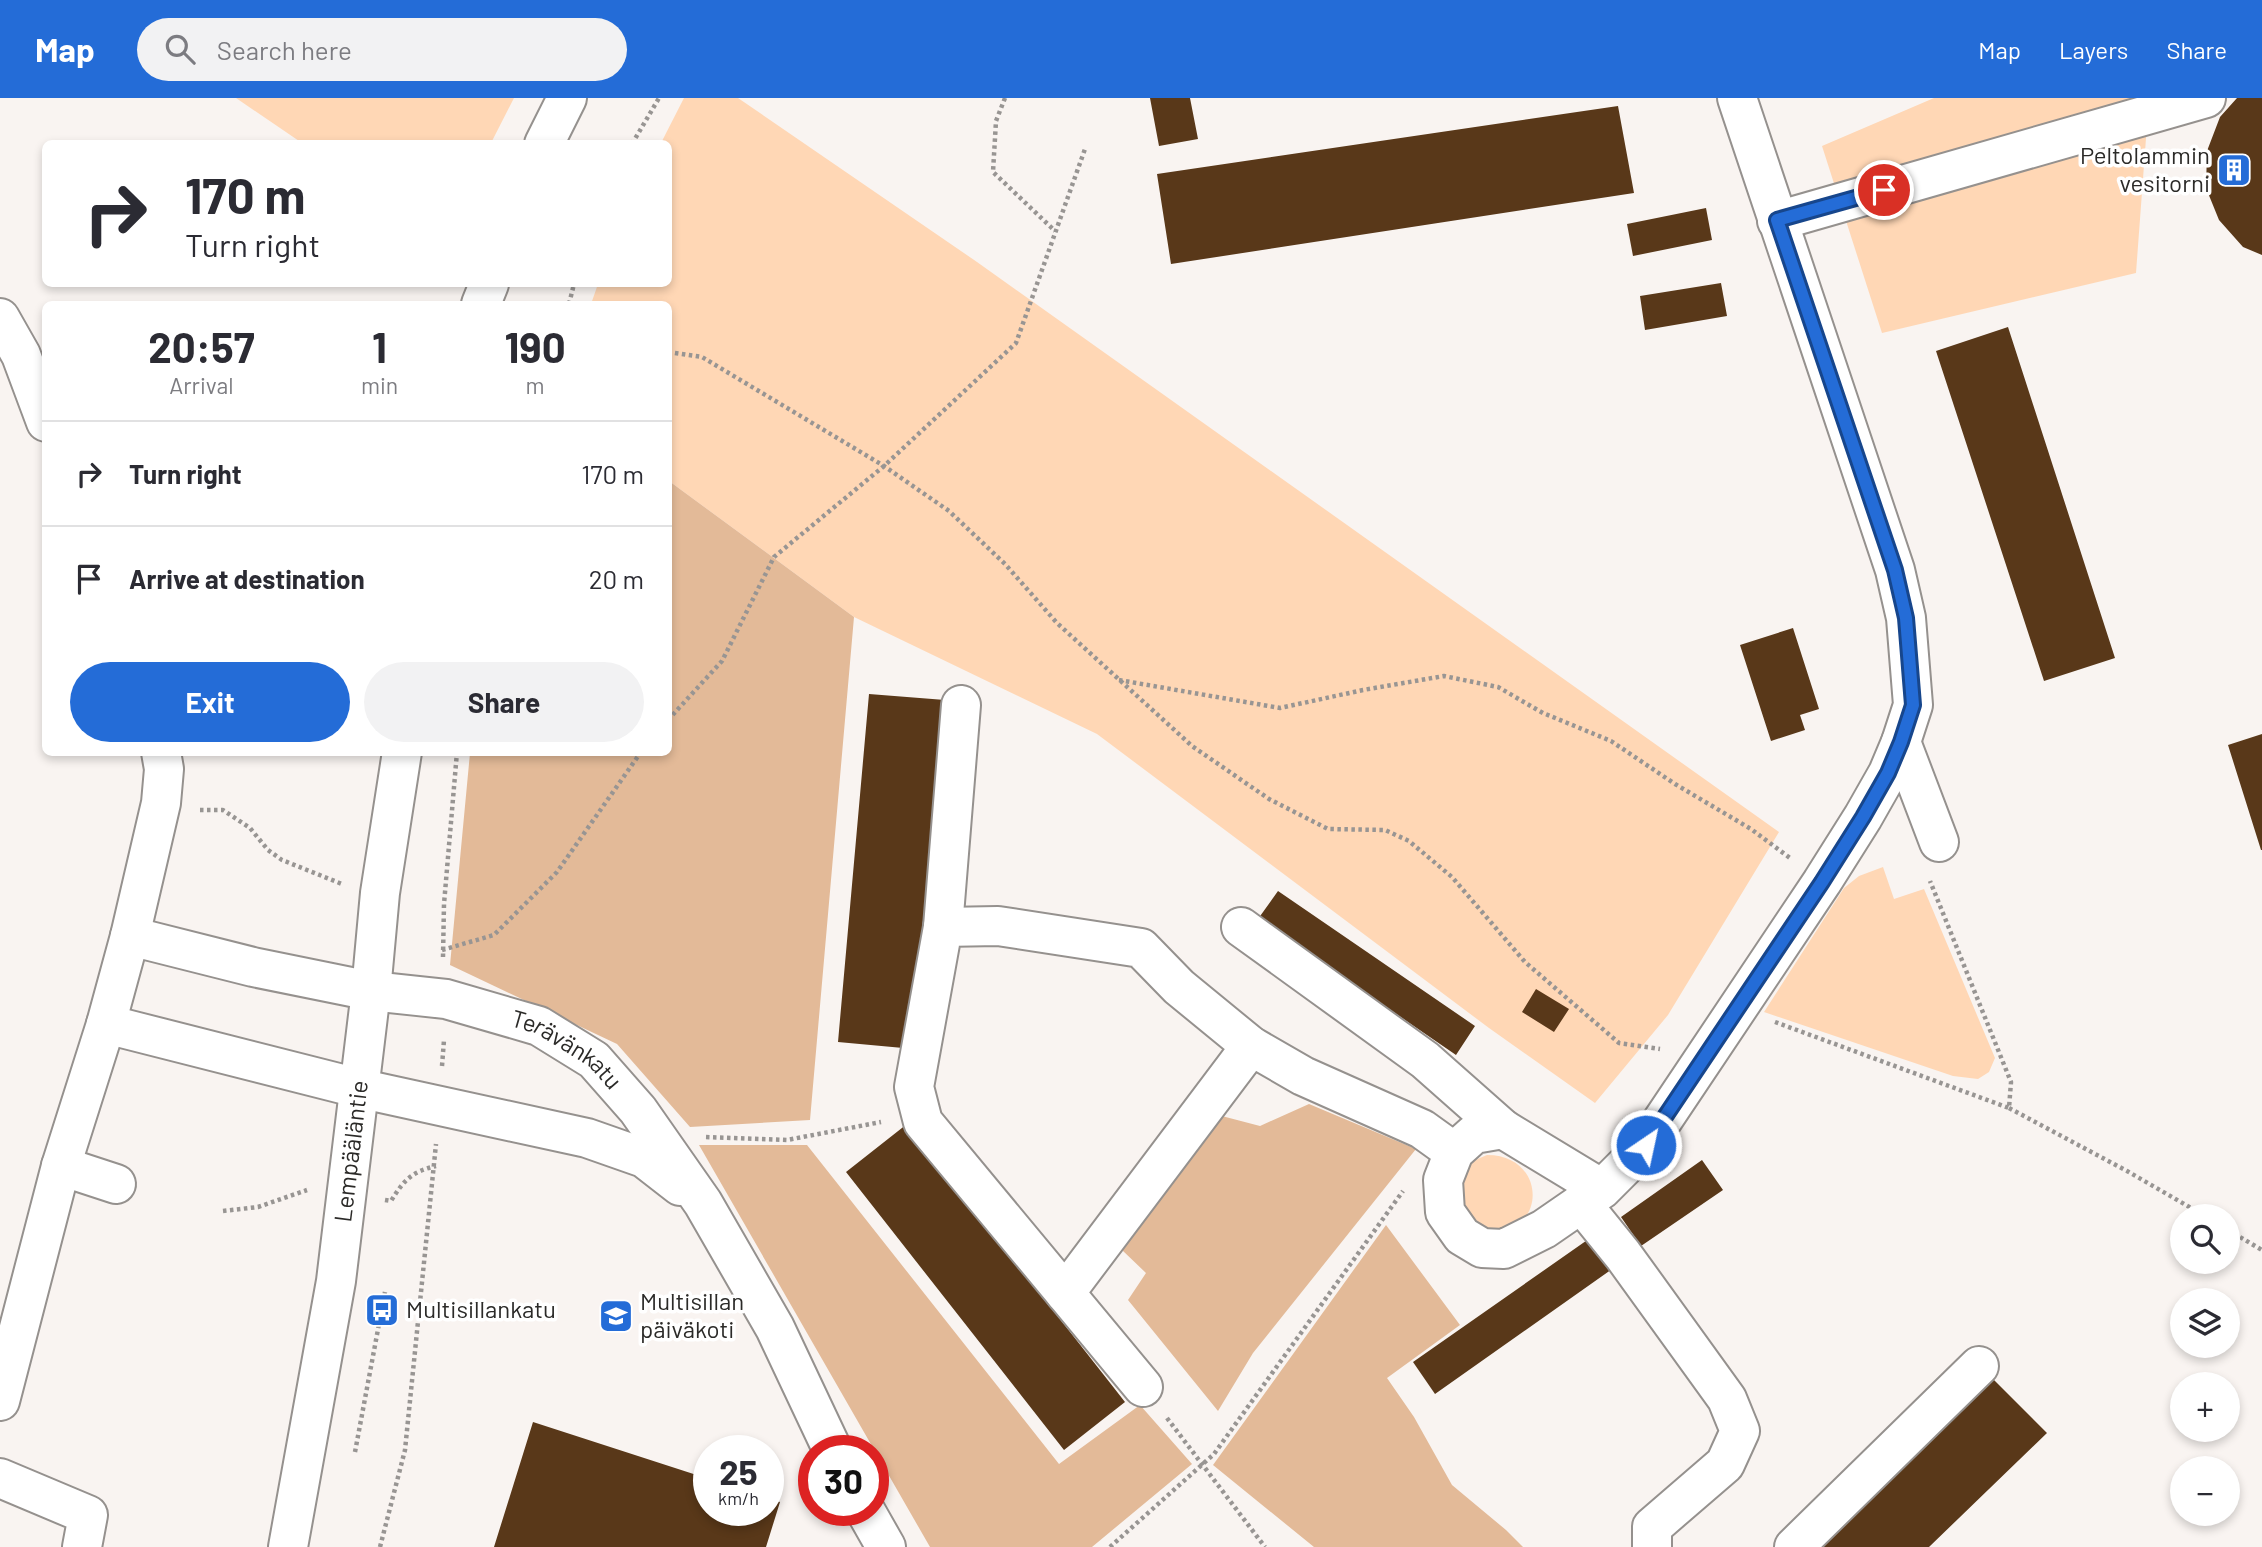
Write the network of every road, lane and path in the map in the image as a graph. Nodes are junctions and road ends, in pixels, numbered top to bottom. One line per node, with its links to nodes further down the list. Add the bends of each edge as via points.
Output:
1 (566, 98): 6 (street)
2 (659, 98): 7 (path)
3 (1005, 98): 10 (path, via 996,121 993,172)
4 (1737, 98): 9 (street)
5 (2206, 98): 9 (street)
6 (546, 140)
7 (634, 140)
8 (1085, 149): 10 (path)
9 (1777, 220): 18 (street, via 1895,570 1906,618 1913,705)
10 (1055, 232): 14 (path, via 1016,343)
11 (0, 318): 13 (street, via 22,355)
12 (672, 353): 14 (path, via 702,357)
13 (42, 411)
14 (884, 466): 15 (path, via 949,511); 17 (path, via 774,557 722,661)
15 (1119, 680): 25 (path, via 1280,708 1444,676 1498,687 1543,713 1612,741 1751,829); 36 (path, via 1192,746 1269,799 1328,829 1385,830 1409,841 1452,877 1525,961 1619,1043)
16 (961, 705): 27 (street)
17 (672, 716)
18 (1901, 742): 24 (street); 25 (street, via 1888,773)
19 (162, 756): 29 (street, via 161,803)
20 (401, 756): 31 (street, Lempääläntie)
21 (457, 756): 30 (path)
22 (638, 756): 30 (path, via 557,872 494,935)
23 (199, 810): 26 (path, via 223,810 250,828 282,860)
24 (1932, 857): 39 (path, via 2011,1082)
25 (1822, 882): 33 (street)
26 (345, 885)
27 (943, 927): 35 (street, via 998,926 1141,948 1180,988); 56 (street, via 914,1087 923,1122)
28 (1241, 927): 41 (street, via 1426,1060)
29 (130, 936): 31 (street); 34 (street)
30 (442, 950): 32 (path)
31 (371, 990): 32 (street, Terävänkatu); 37 (street, Lempääläntie)
32 (446, 999): 38 (path); 42 (street, Terävänkatu, via 539,1026 594,1060)
33 (1739, 1009): 39 (path); 48 (street, via 1646,1145)
34 (106, 1024): 37 (street); 43 (street)
35 (1251, 1046): 45 (street, via 1303,1076 1422,1129); 56 (street)
36 (1663, 1050)
37 (358, 1088): 38 (street, Terävänkatu); 66 (street, Lempääläntie, via 336,1281)
38 (437, 1107): 44 (path); 50 (street, Terävänkatu, via 587,1138 644,1158)
39 (2008, 1108): 51 (path)
40 (869, 1125): 42 (path, via 787,1140 690,1137)
41 (1503, 1129): 45 (street, via 1474,1134); 48 (street)
42 (667, 1151): 50 (street, Terävänkatu)
43 (61, 1166): 46 (street); 59 (street)
44 (436, 1166): 49 (path, via 417,1171); 67 (path, via 405,1450)
45 (1448, 1166): 48 (street, via 1445,1212 1462,1236 1482,1248 1504,1249 1544,1229); 62 (path, via 1415,1174)
46 (116, 1184)
47 (307, 1190): 52 (path, via 258,1207)
48 (1591, 1196): 71 (street, via 1623,1255 1727,1399 1740,1431 1725,1464 1652,1527)
49 (391, 1201)
50 (703, 1203): 60 (street, Terävänkatu, via 775,1328)
51 (2183, 1204)
52 (223, 1211)
53 (2240, 1237): 54 (path)
54 (2262, 1250)
55 (385, 1292): 61 (path)
56 (1065, 1293): 58 (street)
57 (1979, 1366): 72 (street)
58 (1143, 1387): 62 (path)
59 (0, 1401)
60 (825, 1435)
61 (355, 1452)
62 (1202, 1464): 69 (path); 70 (path)
63 (0, 1478): 65 (street, via 88,1515)
64 (874, 1526): 68 (street)
65 (82, 1547)
66 (288, 1547)
67 (380, 1547)
68 (886, 1547)
69 (1110, 1547)
70 (1265, 1547)
71 (1652, 1547)
72 (1794, 1547)

